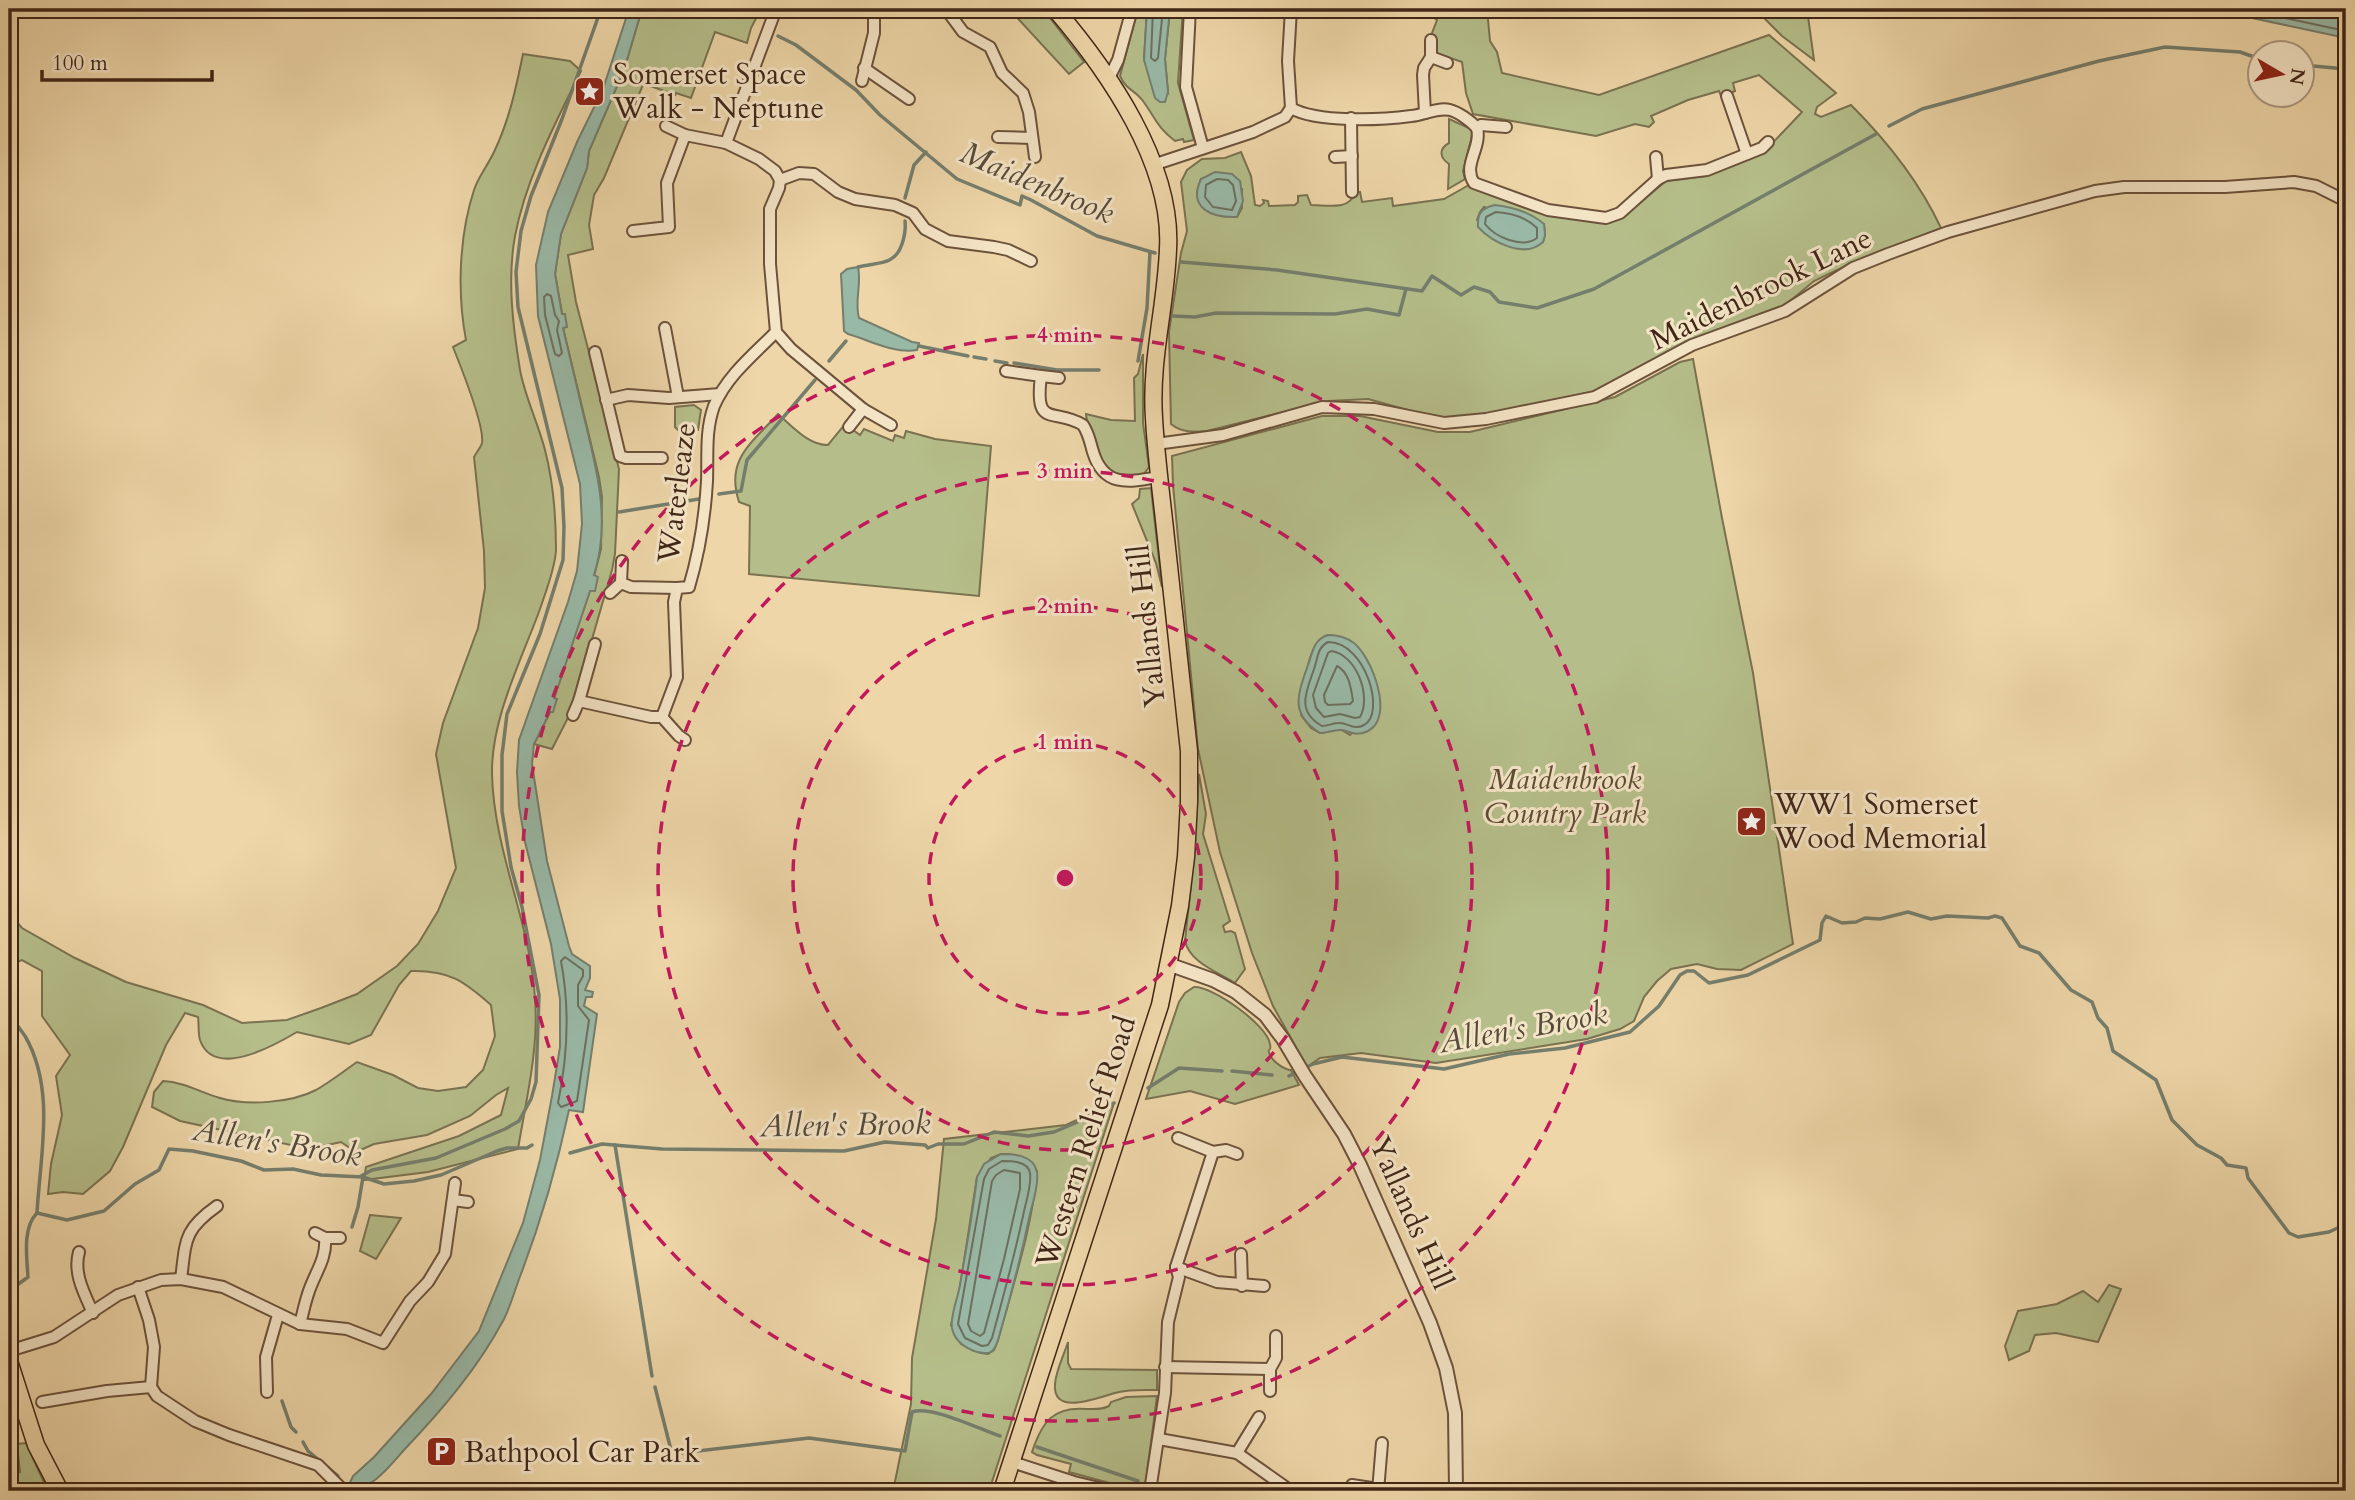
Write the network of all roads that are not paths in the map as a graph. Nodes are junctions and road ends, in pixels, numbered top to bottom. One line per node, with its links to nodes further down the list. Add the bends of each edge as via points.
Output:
1 (776, 9): 26 (street)
2 (874, 9): 11 (street, via 874,33)
3 (946, 9): 24 (street, via 963,32 990,47 1002,73 1023,93)
4 (1055, 9): 12 (main road, Yallands Hill)
5 (1132, 9): 12 (street)
6 (1190, 9): 27 (street, via 1186,87)
7 (1291, 9): 16 (street)
8 (1431, 40): 9 (street)
9 (1430, 57): 10 (street); 17 (street, via 1423,75)
10 (1447, 63)
11 (864, 68): 13 (street); 15 (street)
12 (1108, 80): 33 (main road, Yallands Hill)
13 (862, 81)
14 (1727, 96): 28 (street)
15 (909, 99)
16 (1291, 108): 18 (street, via 1309,115); 27 (street, via 1285,117)
17 (1425, 113): 18 (street); 21 (street, via 1451,110)
18 (1352, 118): 29 (street)
19 (666, 126): 22 (street)
20 (1506, 127): 21 (street)
21 (1478, 128): 34 (street, via 1469,169 1474,183 1548,211 1606,218 1620,213)
22 (685, 135): 26 (street); 38 (street, via 667,183 669,227)
23 (998, 137): 24 (street)
24 (1032, 138): 32 (street)
25 (1768, 142): 28 (street)
26 (726, 143): 35 (street, via 759,159 775,170)
27 (1203, 148): 33 (street)
28 (1747, 154): 34 (street, via 1707,170)
29 (1352, 156): 30 (street); 36 (street)
30 (1335, 157)
31 (1656, 157): 34 (street)
32 (1035, 158)
33 (1153, 164): 52 (main road, Yallands Hill, via 1169,240 1154,369)
34 (1658, 179)
35 (780, 180): 39 (street, via 799,173 814,174 855,199 895,205 913,213 925,229 948,241 1008,250); 41 (street, via 770,209)
36 (1352, 191)
37 (2346, 201): 52 (street, Maidenbrook Lane, via 2316,186 2294,182 2095,191 1948,232 1876,259 1785,311 1692,345 1595,397 1444,423 1374,408 1322,407 1223,435)
38 (633, 231)
39 (1031, 261)
40 (665, 328): 47 (street, Waterleaze)
41 (776, 332): 46 (street, Waterleaze, via 735,372); 49 (street)
42 (595, 352): 48 (street, Waterleaze)
43 (1006, 371): 44 (street)
44 (1041, 376): 45 (street); 54 (street, via 1038,397 1042,408 1052,416 1083,425 1100,469 1118,481)
45 (1059, 377)
46 (720, 394): 47 (street, Waterleaze); 57 (street, Waterleaze, via 707,433 698,551 689,587)
47 (678, 397): 48 (street, Waterleaze, via 628,395)
48 (606, 400): 53 (street, Waterleaze, via 620,456)
49 (863, 409): 50 (street); 51 (street)
50 (891, 425)
51 (849, 427)
52 (1156, 444): 54 (main road, Yallands Hill)
53 (662, 458)
54 (1159, 477): 64 (main road, Yallands Hill, via 1189,751)
55 (622, 561): 56 (street, Waterleaze)
56 (621, 583): 57 (street, Waterleaze); 58 (street, Waterleaze)
57 (677, 588): 62 (street, Waterleaze, via 677,677)
58 (610, 593)
59 (595, 644): 60 (street)
60 (579, 701): 61 (street); 62 (street)
61 (573, 715)
62 (662, 717): 63 (street)
63 (685, 740)
64 (1189, 802): 65 (main road, Western Relief Road, via 1180,906)
65 (1168, 964): 100 (main road, Western Relief Road, via 1128,1108); 109 (street, Yallands Hill, via 1236,992 1265,1015 1344,1134 1446,1368 1453,1402)
66 (1178, 1138): 67 (street)
67 (1213, 1152): 68 (street); 76 (street)
68 (1237, 1154)
69 (455, 1183): 70 (street)
70 (453, 1200): 71 (street); 85 (street, via 445,1254)
71 (468, 1202)
72 (217, 1206): 77 (street, via 202,1210 189,1231)
73 (340, 1238): 83 (street, via 320,1236 326,1246)
74 (79, 1252): 81 (street, via 71,1262)
75 (1241, 1254): 78 (street)
76 (1176, 1267): 78 (street, via 1217,1283); 89 (street)
77 (181, 1279): 80 (street); 82 (street, via 223,1287)
78 (1242, 1286): 79 (street)
79 (1264, 1286)
80 (138, 1287): 81 (street); 92 (street, via 154,1347)
81 (93, 1313): 86 (street, via 54,1337)
82 (278, 1315): 83 (street); 91 (street, via 267,1357 267,1387)
83 (300, 1324): 85 (street, via 347,1329)
84 (1276, 1336): 90 (street, via 1276,1358)
85 (383, 1343): 87 (street)
86 (9, 1351)
87 (394, 1352)
88 (9, 1362): 95 (main road)
89 (1165, 1367): 90 (street); 97 (street)
90 (1270, 1369): 93 (street)
91 (253, 1381)
92 (151, 1387): 94 (street); 102 (street, via 195,1421 318,1465)
93 (1270, 1391)
94 (42, 1402)
95 (16, 1409): 104 (main road)
96 (1259, 1417): 99 (street)
97 (1159, 1439): 99 (street); 107 (street)
98 (1382, 1443): 103 (street)
99 (1237, 1453): 108 (street)
100 (1012, 1462): 105 (main road, Western Relief Road); 106 (street)
101 (1352, 1485): 103 (street)
102 (340, 1487)
103 (1378, 1490)
104 (60, 1491)
105 (1002, 1491)
106 (1107, 1491)
107 (1150, 1491)
108 (1291, 1491)
109 (1456, 1491)

